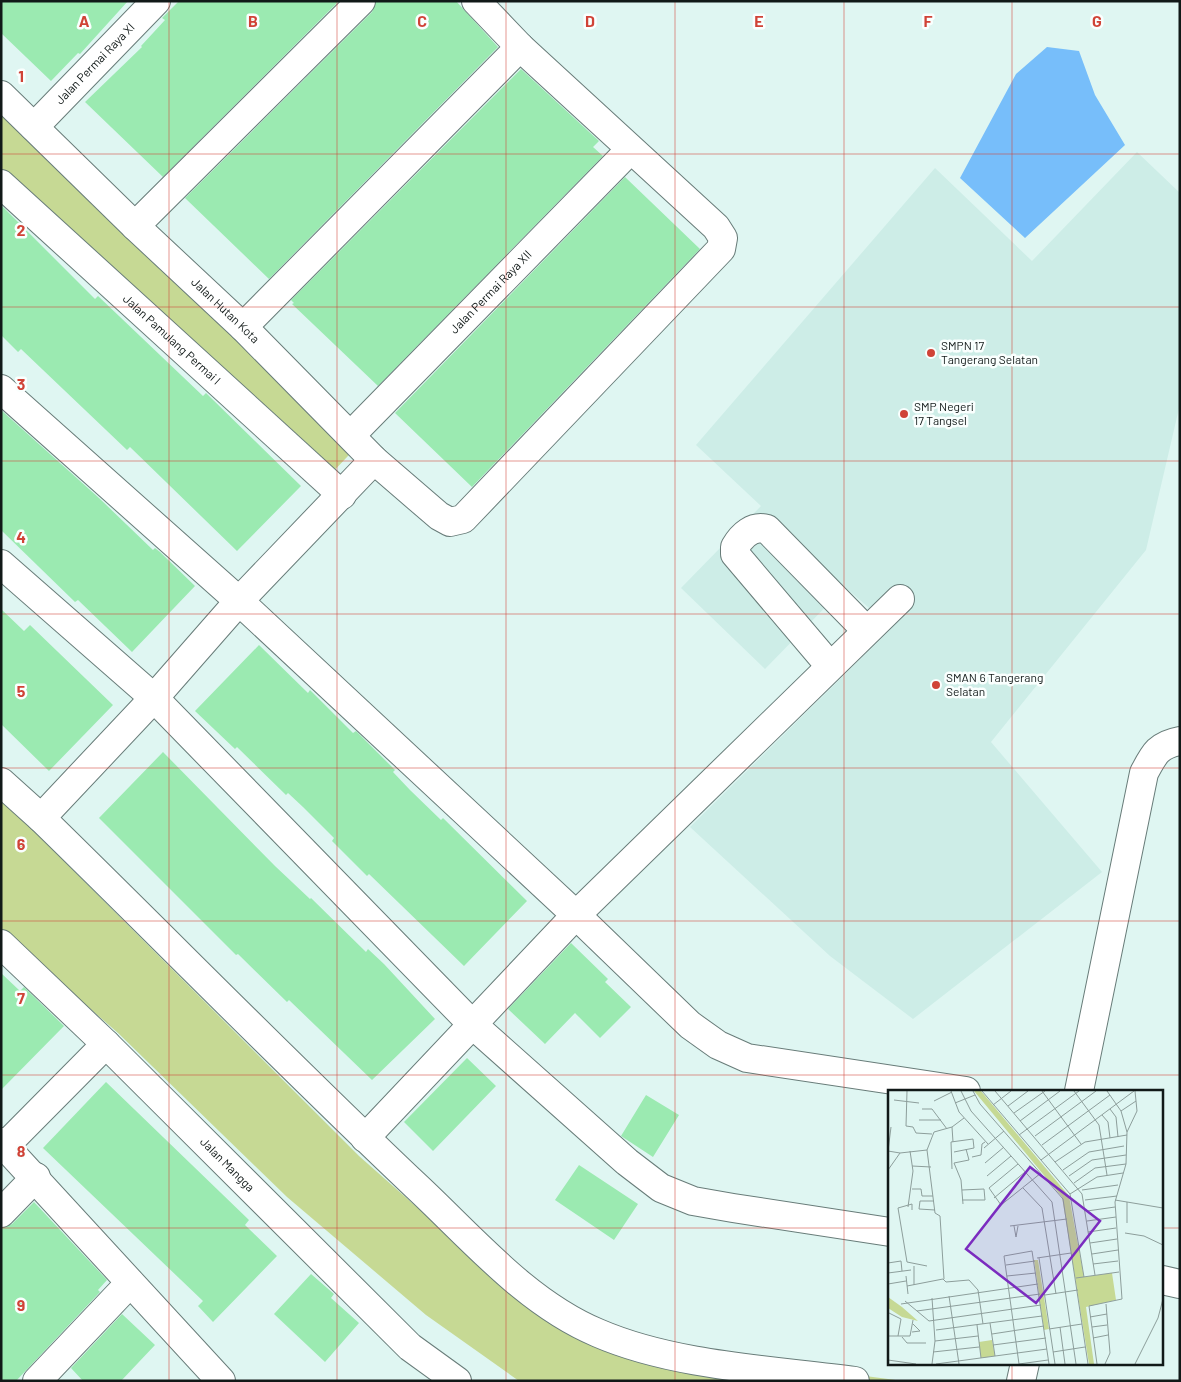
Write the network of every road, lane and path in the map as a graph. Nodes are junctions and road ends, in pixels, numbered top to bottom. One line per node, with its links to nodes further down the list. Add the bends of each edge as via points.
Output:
1 (156, 1): 6 (street, Jalan Permai Raya XI)
2 (360, 1): 9 (street)
3 (476, 1): 4 (street)
4 (520, 47): 7 (street); 10 (street)
5 (1, 96): 6 (street, Jalan Hutan Kota)
6 (34, 127): 9 (street, Jalan Hutan Kota)
7 (630, 150): 12 (street, Jalan Permai Raya XII); 13 (street, Jalan Hutan Kota, via 716,227 723,238 721,249 463,519 450,522 439,516)
8 (1, 184): 14 (street, Jalan Pamulang Permai I)
9 (135, 226): 10 (street, Jalan Hutan Kota)
10 (243, 327): 12 (street, Jalan Hutan Kota)
11 (1, 389): 17 (street)
12 (350, 435): 13 (street, Jalan Hutan Kota)
13 (374, 460): 14 (street)
14 (342, 495): 17 (street)
15 (1, 564): 20 (street)
16 (900, 599): 18 (street)
17 (239, 601): 20 (street); 24 (street)
18 (866, 630): 19 (street); 19 (street, via 767,529 754,528 745,534 735,547 735,554)
19 (830, 666): 24 (street)
20 (154, 698): 23 (street); 26 (street)
21 (1180, 741): 29 (street, via 1166,744 1153,755 1144,773)
22 (1, 782): 23 (street)
23 (41, 818): 30 (street)
24 (576, 915): 26 (street); 28 (street, via 690,1025 718,1045 747,1058)
25 (1, 944): 27 (street, Jalan Mangga)
26 (472, 1024): 30 (street); 34 (street, via 627,1162 661,1188 717,1205)
27 (106, 1044): 31 (street); 41 (street, Jalan Mangga, via 410,1347)
28 (959, 1090)
29 (1079, 1090)
30 (365, 1138): 42 (street, via 517,1280 562,1315 597,1333 631,1345 695,1360)
31 (3, 1144): 32 (street)
32 (36, 1178): 33 (street); 36 (street)
33 (1, 1213)
34 (888, 1232)
35 (1164, 1280): 37 (street)
36 (130, 1283): 39 (street); 40 (street)
37 (1180, 1284)
38 (1025, 1364): 43 (street)
39 (37, 1381)
40 (221, 1381)
41 (457, 1381)
42 (855, 1381)
43 (1021, 1381)

